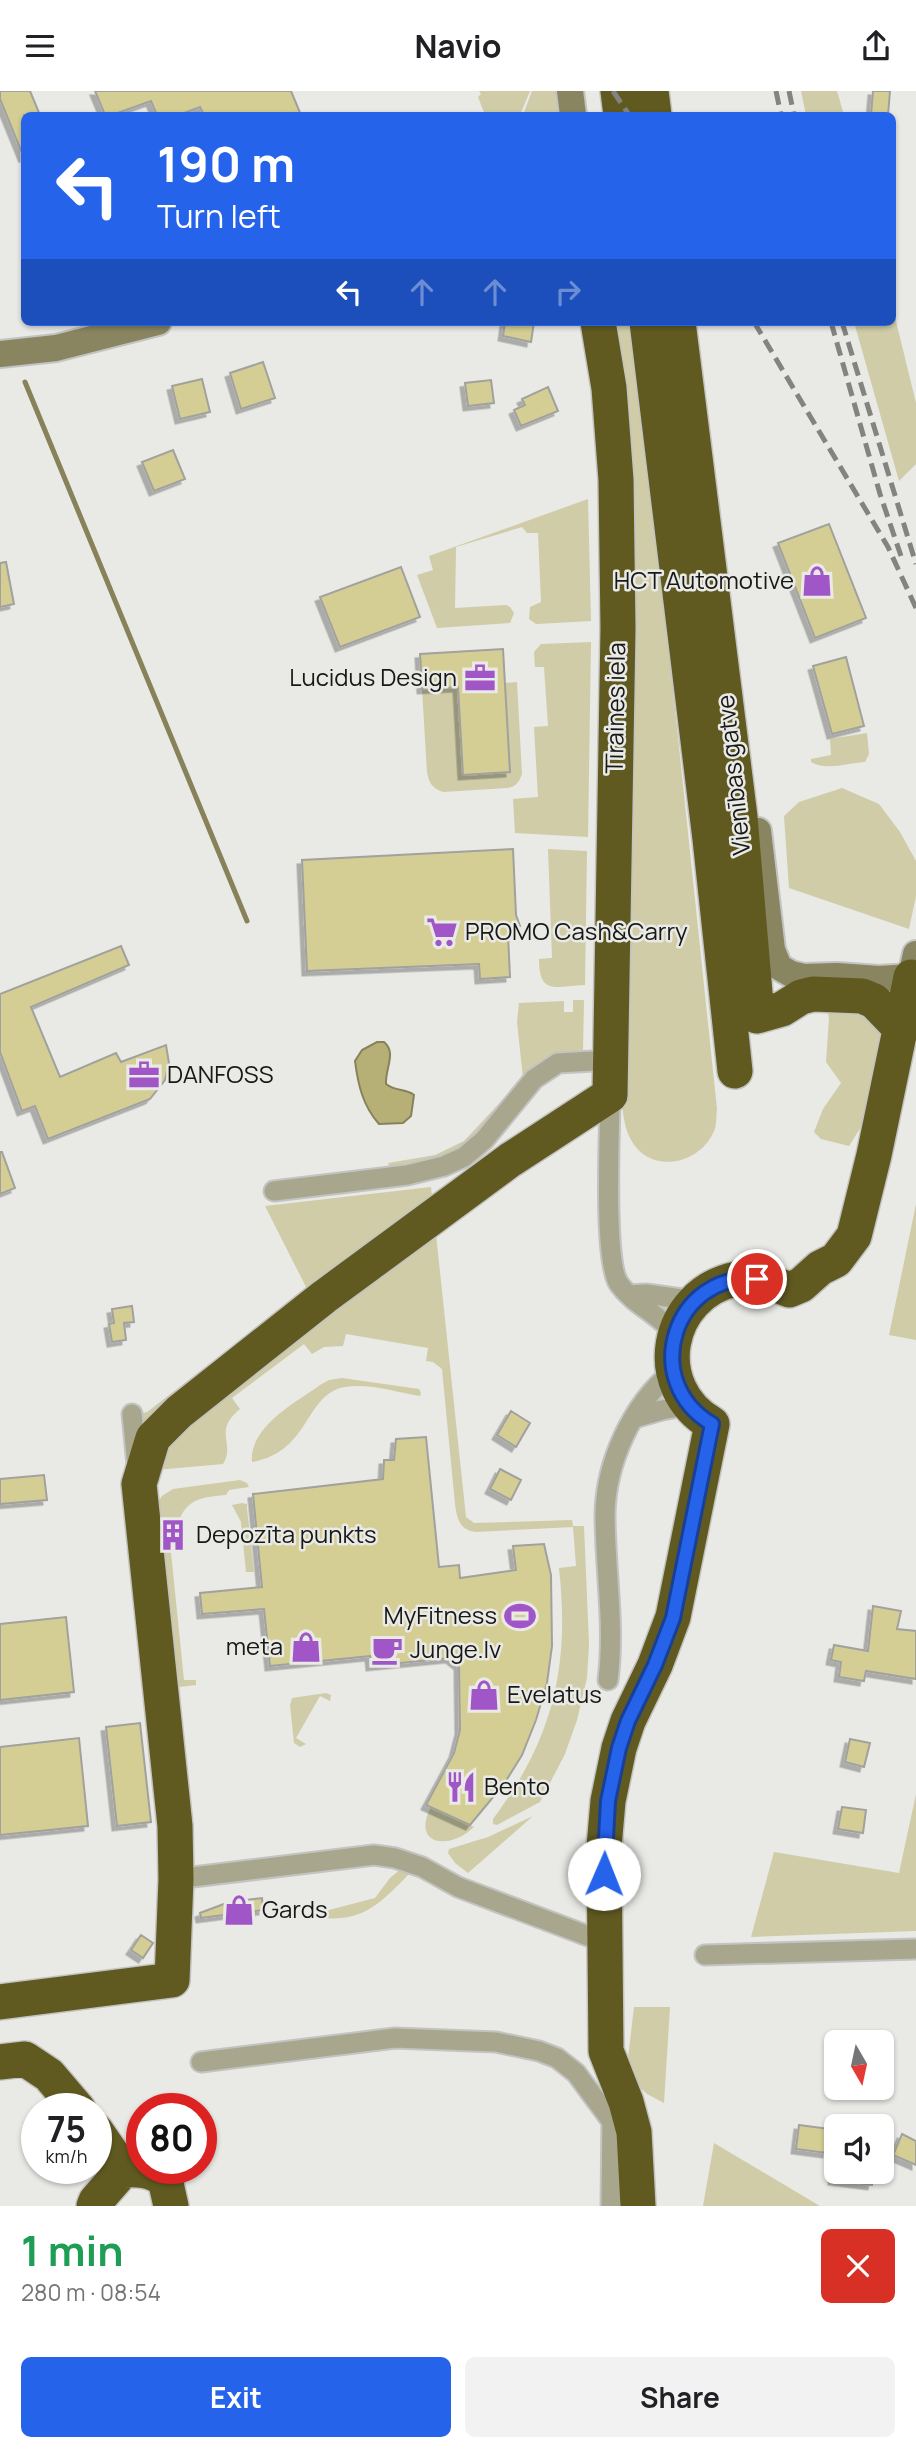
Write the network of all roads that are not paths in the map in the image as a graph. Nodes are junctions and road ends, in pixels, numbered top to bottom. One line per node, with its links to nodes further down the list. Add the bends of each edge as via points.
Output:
1 (570, 91): 4 (main road)
2 (618, 91): 5 (highway)
3 (651, 91): 6 (highway)
4 (573, 112)
5 (621, 112)
6 (654, 112)
7 (142, 326): 11 (main road, via 56,348)
8 (599, 326): 15 (highway, Tīraines iela, via 610,388 616,479 618,628)
9 (647, 326): 16 (highway, Vienības gatve)
10 (678, 326): 12 (highway, Vienības gatve)
11 (0, 355)
12 (684, 374): 13 (main road, Vienības gatve, via 699,406 742,696 772,950 779,967 804,977 879,979); 14 (highway, Vienības gatve, via 740,817 757,1016 782,1009 801,996 862,996 874,1001)
13 (914, 966): 14 (highway, Vienības gatve)
14 (902, 1030): 20 (highway, Vienības gatve, via 855,1236 836,1260 789,1290 738,1278 717,1285)
15 (610, 1059): 17 (highway, Tīraines iela); 18 (street, via 558,1063 534,1079 484,1140 464,1157 443,1166 407,1175)
16 (735, 1071)
17 (610, 1095): 19 (street, via 610,1241 617,1280); 26 (highway, via 455,1200 179,1412 153,1438)
18 (274, 1191)
19 (630, 1296): 20 (street); 21 (street)
20 (696, 1301): 21 (highway)
21 (675, 1333): 22 (highway)
22 (672, 1372): 23 (highway); 25 (street)
23 (689, 1405): 25 (street); 29 (highway, via 712,1424 673,1618 619,1748 604,1847)
24 (132, 1414): 26 (street)
25 (634, 1418): 27 (street, via 610,1472 605,1513 610,1633)
26 (139, 1484): 28 (highway, via 175,1826)
27 (607, 1680)
28 (176, 1879): 29 (street, via 374,1855 395,1858); 32 (highway, via 172,1980)
29 (604, 1942): 33 (highway)
30 (916, 1949): 31 (street)
31 (705, 1955)
32 (0, 2002)
33 (606, 2051): 37 (street); 43 (highway, via 634,2132)
34 (13, 2060): 36 (highway, via 49,2075)
35 (201, 2062): 37 (street, via 395,2038 496,2042 557,2058 576,2073)
36 (64, 2093)
37 (613, 2123): 42 (street)
38 (112, 2154): 39 (highway)
39 (123, 2170): 40 (highway); 41 (highway, via 152,2171 165,2179)
40 (94, 2206)
41 (171, 2206)
42 (611, 2206)
43 (638, 2206)

